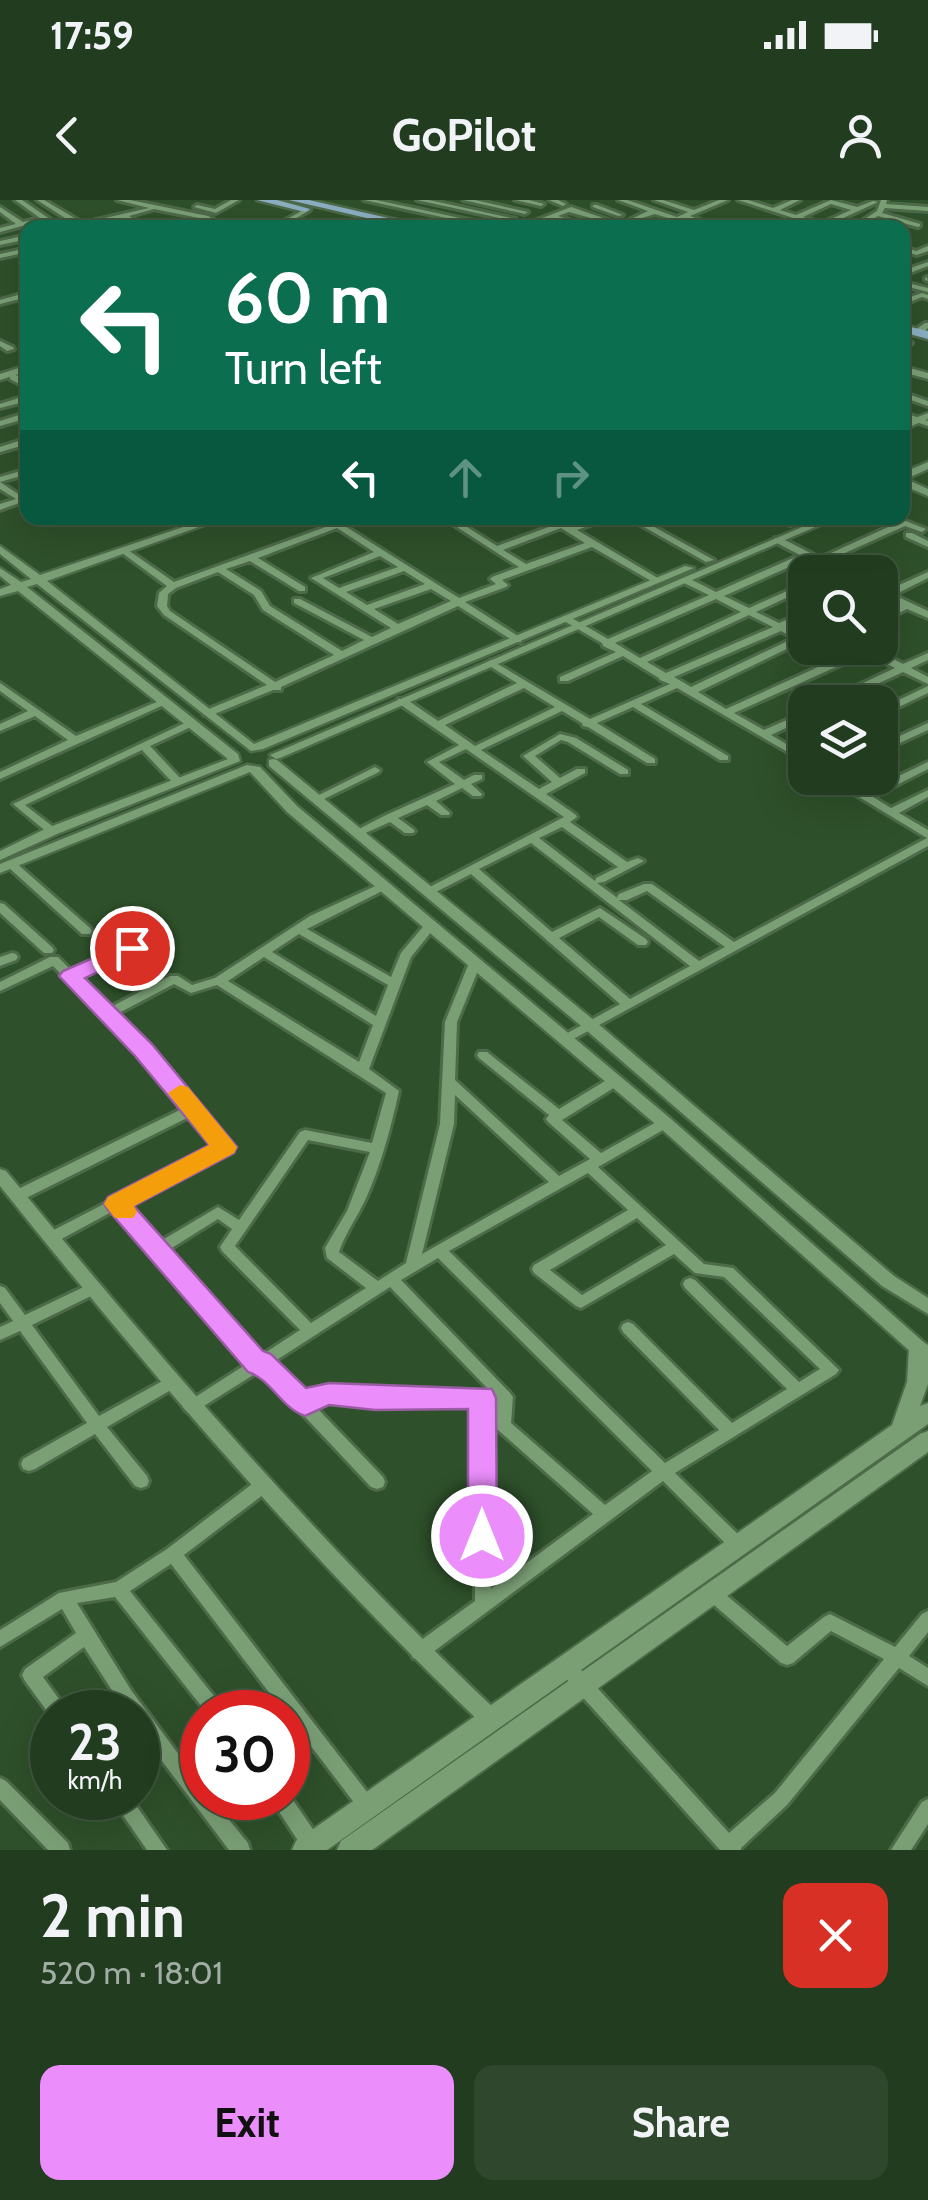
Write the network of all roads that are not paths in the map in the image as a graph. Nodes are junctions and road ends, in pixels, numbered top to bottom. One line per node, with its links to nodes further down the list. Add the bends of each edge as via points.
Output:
1 (18, 200): 25 (street); 42 (street)
2 (40, 200): 47 (street)
3 (236, 200): 26 (street, via 216,211)
4 (262, 200): 29 (main road)
5 (294, 200): 53 (main road)
6 (367, 200): 34 (street)
7 (420, 200): 19 (street)
8 (466, 200): 35 (street)
9 (518, 200): 23 (street)
10 (552, 200): 27 (street)
11 (578, 200): 27 (street)
12 (621, 200): 33 (street)
13 (657, 200): 36 (street)
14 (694, 200): 24 (street)
15 (725, 200): 24 (street)
16 (741, 200): 21 (street)
17 (797, 200): 30 (street)
18 (127, 201): 28 (street)
19 (446, 202): 34 (street); 43 (street)
20 (593, 202): 59 (street, via 620,215)
21 (756, 202): 30 (street)
22 (879, 202): 31 (street); 32 (street); 37 (street)
23 (541, 204)
24 (709, 205): 36 (street)
25 (0, 207): 67 (street)
26 (196, 207)
27 (567, 207): 38 (street); 58 (street)
28 (159, 208): 39 (street); 50 (street)
29 (306, 210): 51 (street); 52 (main road)
30 (774, 210): 41 (street)
31 (859, 210): 41 (street, via 831,202); 64 (street)
32 (928, 210)
33 (655, 211): 40 (street); 60 (street)
34 (428, 212): 54 (street); 55 (street)
35 (525, 212)
36 (693, 212): 40 (street)
37 (877, 214): 65 (street); 66 (street)
38 (550, 215): 44 (street); 57 (street)
39 (124, 216): 48 (street); 49 (street)
40 (680, 217): 61 (street); 62 (street)
41 (798, 217): 63 (street)
42 (46, 218): 45 (street); 46 (street)
43 (513, 219)
44 (540, 219): 56 (street)
45 (38, 220)
46 (49, 220)
47 (73, 220)
48 (112, 220)
49 (131, 220)
50 (210, 220)
51 (288, 220)
52 (345, 220)
53 (389, 220)
54 (415, 220)
55 (466, 220)
56 (543, 220)
57 (566, 220)
58 (605, 220)
59 (610, 220)
60 (635, 220)
61 (673, 220)
62 (692, 220)
63 (806, 220)
64 (832, 220)
65 (867, 220)
66 (899, 220)
67 (20, 223)
68 (910, 223): 69 (street)
69 (918, 225)
70 (0, 343): 71 (street)
71 (10, 348)
72 (198, 525): 90 (street)
73 (338, 525): 91 (street); 94 (street)
74 (459, 525): 88 (street)
75 (561, 525): 82 (street)
76 (576, 525): 82 (street)
77 (646, 525): 95 (street)
78 (778, 525): 95 (street)
79 (814, 525): 85 (street)
80 (902, 525): 93 (street)
81 (907, 525): 83 (street)
82 (566, 528): 86 (street); 88 (street)
83 (922, 530)
84 (909, 535): 87 (street)
85 (778, 540): 92 (street); 104 (street)
86 (593, 543): 98 (street); 103 (street)
87 (928, 544)
88 (496, 548): 98 (street)
89 (0, 549): 102 (street)
90 (122, 550): 102 (street); 107 (street)
91 (381, 552): 97 (street); 110 (street, via 316,578)
92 (804, 555)
93 (834, 555)
94 (251, 557): 99 (street); 109 (street)
95 (709, 560): 103 (street)
96 (788, 564): 113 (street)
97 (405, 568): 106 (street); 110 (street)
98 (526, 568): 116 (street, via 495,579 503,585)
99 (219, 569): 107 (street); 132 (street)
100 (0, 571): 105 (street)
101 (928, 575): 108 (street)
102 (38, 579): 105 (street); 155 (street)
103 (656, 580): 122 (street)
104 (685, 580): 113 (street); 122 (street)
105 (19, 585): 111 (street); 150 (street)
106 (432, 585): 116 (street); 118 (street)
107 (173, 586): 146 (street, via 164,593 166,613)
108 (898, 587)
109 (302, 589)
110 (338, 592): 118 (street)
111 (0, 593)
112 (788, 595): 120 (street)
113 (716, 596): 120 (street); 129 (street)
114 (898, 600): 117 (street)
115 (298, 601): 128 (street)
116 (457, 601): 125 (street); 127 (street)
117 (907, 605): 119 (street); 121 (street)
118 (366, 609): 125 (street)
119 (898, 610)
120 (750, 611): 124 (street); 134 (street)
121 (926, 613)
122 (572, 622): 127 (street); 129 (street); 135 (street)
123 (788, 622): 124 (street)
124 (780, 626): 126 (street); 139 (street)
125 (399, 629): 128 (street)
126 (788, 630)
127 (518, 640): 167 (street)
128 (373, 641): 132 (street)
129 (606, 644): 131 (street)
130 (788, 644): 148 (street)
131 (622, 653): 134 (street); 140 (street)
132 (343, 656): 146 (street)
133 (928, 656): 138 (street)
134 (638, 662): 139 (street)
135 (491, 663): 142 (street); 149 (street)
136 (829, 665): 156 (street)
137 (898, 665): 138 (street)
138 (904, 668): 141 (street); 144 (street)
139 (664, 678): 143 (street)
140 (564, 680)
141 (928, 680)
142 (522, 685): 153 (street); 160 (street)
143 (676, 685): 148 (street); 151 (street)
144 (868, 685)
145 (0, 686): 154 (street)
146 (277, 688): 155 (street)
147 (928, 689): 152 (street)
148 (689, 692): 156 (street)
149 (402, 701): 160 (street); 171 (street)
150 (164, 703): 158 (street); 164 (street)
151 (633, 703): 159 (street); 170 (street)
152 (898, 704)
153 (560, 708): 159 (street); 169 (street)
154 (35, 712): 162 (street); 164 (street)
155 (208, 713): 167 (street)
156 (725, 713): 163 (street)
157 (788, 723): 163 (street)
158 (188, 724): 166 (street); 173 (street)
159 (587, 724): 172 (street)
160 (437, 725): 169 (street)
161 (928, 726): 165 (street)
162 (0, 728)
163 (764, 734): 168 (street)
164 (75, 740): 178 (street)
165 (898, 741)
166 (143, 745): 180 (street); 193 (street, via 18,804)
167 (255, 746): 171 (street, via 270,749); 173 (street)
168 (788, 747)
169 (471, 748): 182 (street, via 427,764); 185 (street)
170 (724, 758)
171 (275, 760): 173 (street); 187 (street)
172 (651, 761)
173 (243, 764): 180 (street); 198 (street); 201 (street)
174 (928, 764): 186 (street)
175 (375, 770): 187 (street)
176 (581, 771): 181 (street)
177 (624, 772): 181 (street, via 560,737 528,756)
178 (0, 776)
179 (478, 777): 182 (street)
180 (177, 780): 193 (street)
181 (560, 782): 185 (street)
182 (463, 784): 184 (street); 188 (street)
183 (928, 792): 189 (street)
184 (477, 794)
185 (538, 794): 192 (street, via 572,817)
186 (866, 796): 189 (street)
187 (316, 798): 195 (street)
188 (428, 800): 190 (street); 191 (street)
189 (892, 812): 196 (street)
190 (446, 813)
191 (390, 817): 194 (street); 195 (street)
192 (562, 822): 197 (street); 200 (street, via 632,864)
193 (52, 831): 198 (street)
194 (409, 831)
195 (357, 832): 202 (street)
196 (926, 833): 211 (street)
197 (532, 838): 199 (street); 215 (street)
198 (4, 863): 207 (street)
199 (472, 869): 202 (street); 208 (street)
200 (600, 880)
201 (384, 886): 205 (street); 206 (street)
202 (428, 892): 223 (street)
203 (623, 897): 211 (street, via 648,886)
204 (0, 907): 212 (street)
205 (430, 926): 214 (street); 218 (street, via 406,956)
206 (299, 929): 213 (street); 218 (street)
207 (86, 931)
208 (551, 938): 209 (street, via 600,912); 220 (street)
209 (642, 942)
210 (132, 948): 216 (street)
211 (734, 948): 215 (street)
212 (48, 950)
213 (264, 952): 217 (street); 222 (street)
214 (475, 963): 224 (street); 228 (street, via 451,1022)
215 (699, 967): 220 (street)
216 (70, 976): 219 (street, via 54,960); 221 (street)
217 (219, 981): 221 (street, via 191,989 174,979); 226 (street)
218 (395, 984): 222 (street)
219 (0, 987)
220 (628, 1005): 223 (street)
221 (108, 1014): 229 (street)
222 (380, 1024): 226 (street)
223 (591, 1026): 224 (street); 249 (street)
224 (566, 1039): 227 (street)
225 (483, 1055): 230 (street)
226 (362, 1070): 232 (street, via 393,1091)
227 (615, 1081): 230 (street); 231 (street)
228 (449, 1082): 235 (street); 244 (street, via 447,1124)
229 (193, 1109): 236 (street); 237 (street, via 225,1147)
230 (558, 1116): 233 (street, via 553,1119)
231 (665, 1123): 233 (street); 254 (street)
232 (378, 1149): 239 (street, via 305,1136); 245 (street, via 332,1254)
233 (594, 1163): 235 (street); 238 (street)
234 (0, 1175): 236 (street)
235 (558, 1183): 243 (street)
236 (17, 1196): 240 (street)
237 (117, 1204): 240 (street); 242 (street)
238 (638, 1211): 241 (street); 241 (street, via 539,1269 582,1302)
239 (240, 1228): 242 (street, via 218,1212); 252 (street, via 227,1247)
240 (51, 1238): 247 (street)
241 (676, 1246): 257 (street, via 700,1270 728,1272 831,1370)
242 (159, 1249): 255 (street)
243 (440, 1250): 244 (street); 268 (street)
244 (412, 1266): 245 (street)
245 (384, 1283): 252 (street); 258 (street)
246 (690, 1284): 257 (street)
247 (92, 1289): 250 (street); 256 (street)
248 (0, 1292): 250 (street)
249 (928, 1308)
250 (24, 1322): 253 (street); 263 (street)
251 (628, 1328): 265 (street)
252 (310, 1331): 255 (street)
253 (0, 1334)
254 (923, 1352): 264 (main road)
255 (260, 1363): 260 (street); 261 (street)
256 (171, 1383): 261 (street); 263 (street)
257 (798, 1390): 265 (street)
258 (505, 1397): 259 (street); 272 (street, via 503,1425)
259 (482, 1398): 260 (street, via 329,1394); 279 (street)
260 (305, 1404): 270 (street)
261 (191, 1406): 271 (street)
262 (928, 1412): 264 (main road)
263 (98, 1423): 267 (street); 269 (street)
264 (902, 1428): 273 (main road)
265 (730, 1431): 268 (street)
266 (927, 1442): 275 (main road)
267 (29, 1464)
268 (663, 1472): 272 (street); 273 (street)
269 (141, 1481)
270 (378, 1482)
271 (262, 1486): 274 (street); 283 (street)
272 (605, 1514): 279 (street)
273 (738, 1545): 275 (street); 285 (main road)
274 (172, 1554): 276 (street); 291 (street)
275 (756, 1563): 277 (main road)
276 (119, 1588): 278 (street); 288 (street)
277 (713, 1594): 284 (street, via 787,1657 830,1622); 285 (main road)
278 (65, 1598): 281 (street); 282 (street)
279 (482, 1605): 283 (street)
280 (928, 1619): 284 (street)
281 (85, 1636): 287 (street, via 31,1675); 299 (street)
282 (0, 1639)
283 (418, 1652): 289 (street)
284 (895, 1656): 286 (street); 296 (street, via 781,1799)
285 (575, 1677): 289 (main road); 296 (street); 300 (main road)
286 (928, 1678)
287 (42, 1690)
288 (199, 1690)
289 (492, 1720): 291 (main road)
290 (0, 1787): 297 (street)
291 (368, 1807): 295 (main road)
292 (928, 1808): 301 (street)
293 (136, 1820): 298 (street)
294 (293, 1820): 295 (street)
295 (309, 1848)
296 (730, 1848)
297 (61, 1850)
298 (158, 1850)
299 (241, 1850)
300 (350, 1850)
301 (900, 1850)

